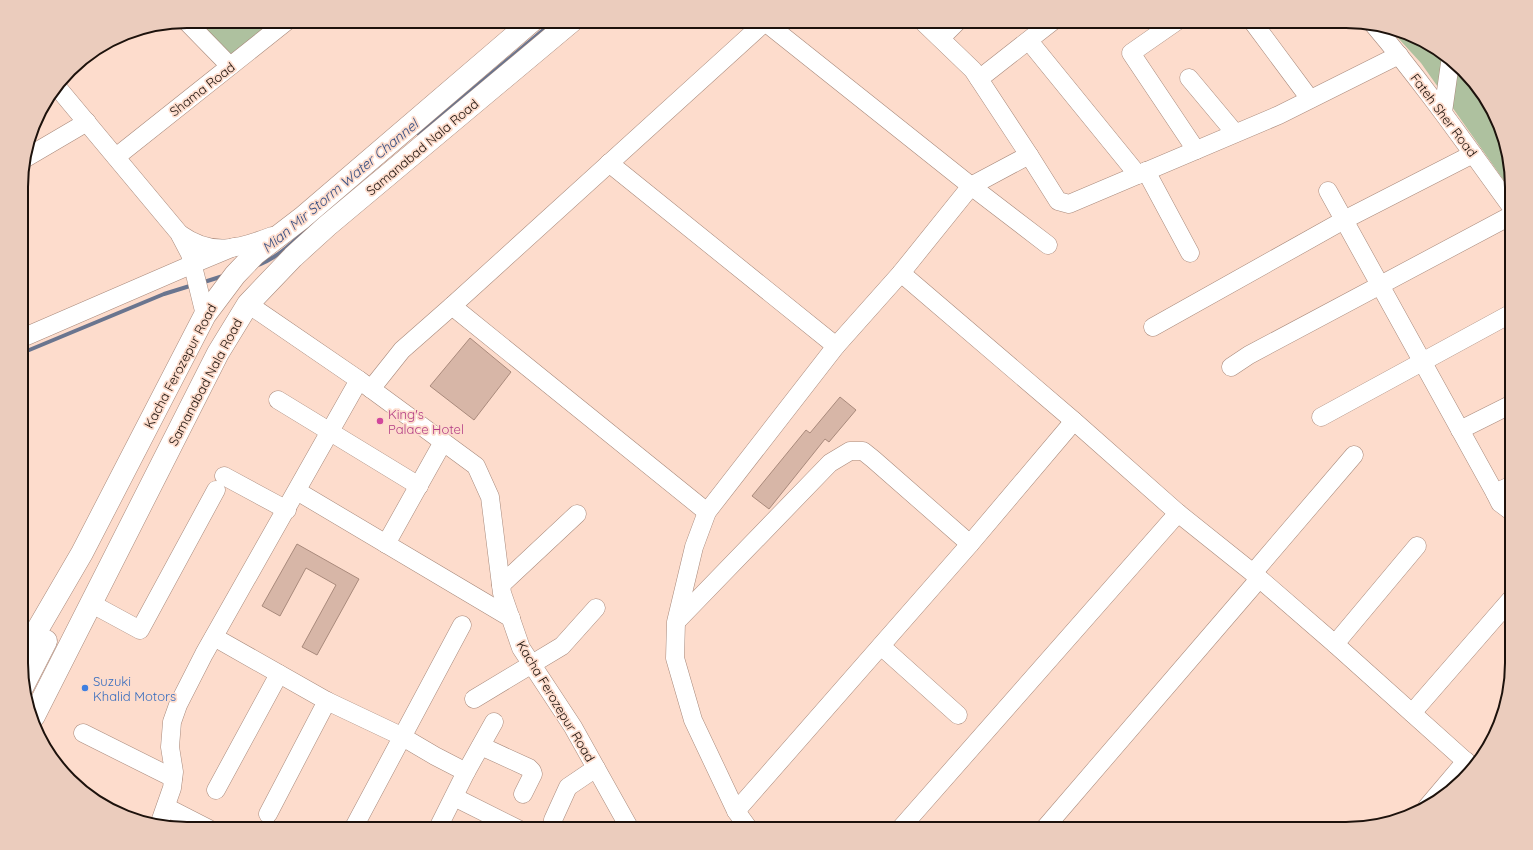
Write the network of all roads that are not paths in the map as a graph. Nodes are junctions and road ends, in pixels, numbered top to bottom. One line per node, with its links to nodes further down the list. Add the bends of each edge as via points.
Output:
1 (193, 28): 16 (street)
2 (278, 28): 16 (street, Shama Road)
3 (524, 28): 37 (main road, Kacha Ferozepur Road)
4 (564, 28): 45 (main road, Samanabad Nala Road, via 328,226 293,257)
5 (758, 28): 30 (street)
6 (775, 28): 32 (street)
7 (930, 28): 13 (street)
8 (951, 28): 13 (street)
9 (1045, 28): 14 (street)
10 (1167, 28): 25 (street, via 1131,53)
11 (1257, 28): 21 (street)
12 (1379, 31): 15 (street, Fateh Sher Road)
13 (941, 38): 19 (street)
14 (1029, 41): 19 (street); 31 (street)
15 (1399, 55): 21 (street); 22 (street, Fateh Sher Road)
16 (230, 66): 29 (street, Shama Road)
17 (1450, 66): 22 (street)
18 (1189, 78): 24 (street)
19 (979, 79): 28 (street)
20 (60, 91): 23 (street)
21 (1310, 99): 24 (street)
22 (1443, 112): 26 (street, Fateh Sher Road)
23 (87, 122): 27 (street); 29 (street)
24 (1235, 133): 25 (street)
25 (1196, 150): 31 (street)
26 (1473, 154): 34 (street, Fateh Sher Road); 36 (street)
27 (31, 155)
28 (1029, 155): 31 (street, via 1058,201 1069,204); 32 (street)
29 (116, 157): 38 (street)
30 (610, 163): 46 (street); 51 (street)
31 (1142, 173): 41 (street)
32 (971, 186): 39 (street); 43 (street)
33 (1328, 191): 36 (street)
34 (1505, 198)
35 (1505, 219): 44 (street)
36 (1344, 220): 44 (street); 49 (street)
37 (283, 232): 40 (street); 47 (main road, Kacha Ferozepur Road, via 255,254 235,275)
38 (179, 233): 40 (street, via 190,241 209,248); 42 (street)
39 (1048, 245)
40 (234, 248): 42 (street)
41 (1190, 253)
42 (193, 264): 47 (street); 50 (street)
43 (901, 273): 51 (street); 58 (street)
44 (1380, 285): 52 (street); 53 (street, via 1249,354)
45 (248, 304): 54 (street, Kacha Ferozepur Road); 78 (main road, Samanabad Nala Road, via 218,353)
46 (452, 306): 54 (street); 69 (street)
47 (205, 315): 75 (main road, Kacha Ferozepur Road)
48 (1505, 317): 52 (street)
49 (1153, 327)
50 (28, 335)
51 (836, 346): 69 (street)
52 (1422, 362): 57 (street); 59 (street)
53 (1231, 367)
54 (365, 385): 60 (street); 61 (street, Kacha Ferozepur Road)
55 (278, 400): 60 (street)
56 (1505, 408): 59 (street)
57 (1321, 417)
58 (1074, 421): 70 (street); 73 (street)
59 (1460, 430): 66 (street)
60 (330, 433): 63 (street); 65 (street)
61 (443, 442): 63 (street); 77 (street, Kacha Ferozepur Road, via 476,466 490,497)
62 (1354, 455): 76 (street)
63 (419, 486): 72 (street)
64 (1505, 488): 66 (street)
65 (297, 491): 68 (street); 72 (street)
66 (1495, 493): 67 (street)
67 (1505, 507)
68 (287, 510): 78 (street, via 220,483 140,630); 84 (street)
69 (707, 512): 82 (street, via 694,547)
70 (1178, 513): 76 (street); 119 (street)
71 (577, 514): 77 (street)
72 (386, 544): 81 (street)
73 (970, 544): 82 (street, via 863,451 850,451 830,463); 87 (street)
74 (1417, 546): 85 (street)
75 (82, 553): 86 (main road, Kacha Ferozepur Road); 90 (main road, via 62,611)
76 (1256, 576): 85 (street); 120 (street)
77 (501, 586): 81 (street, Kacha Ferozepur Road)
78 (92, 604): 93 (main road, Samanabad Nala Road)
79 (1505, 606): 94 (street)
80 (596, 608): 88 (street, via 562,646)
81 (511, 618): 88 (street, Kacha Ferozepur Road, via 521,648)
82 (676, 622): 109 (street, via 675,658 693,720)
83 (462, 626): 98 (street)
84 (214, 637): 89 (street); 104 (street, via 178,705 172,722 170,747)
85 (1335, 644): 94 (street)
86 (28, 646)
87 (881, 646): 95 (street); 109 (street)
88 (532, 664): 91 (street); 101 (street, Kacha Ferozepur Road)
89 (279, 674): 92 (street); 105 (street)
90 (28, 676)
91 (474, 699)
92 (327, 701): 98 (street); 110 (street)
93 (36, 713)
94 (1412, 713): 100 (street)
95 (958, 715)
96 (494, 722): 99 (street)
97 (83, 733): 104 (street)
98 (401, 736): 102 (street); 114 (street)
99 (481, 746): 102 (street); 106 (street, via 532,771 533,774)
100 (1469, 764): 103 (street)
101 (596, 768): 112 (street, via 568,787); 117 (street, Kacha Ferozepur Road)
102 (466, 772): 107 (street)
103 (1460, 773)
104 (173, 778): 108 (street)
105 (216, 790)
106 (523, 794)
107 (454, 796): 115 (street); 116 (street)
108 (166, 807): 111 (street); 113 (street)
109 (736, 811): 118 (street)
110 (268, 814)
111 (161, 820)
112 (553, 820)
113 (195, 822)
114 (357, 822)
115 (441, 822)
116 (504, 822)
117 (626, 822)
118 (745, 822)
119 (906, 822)
120 (1050, 822)

